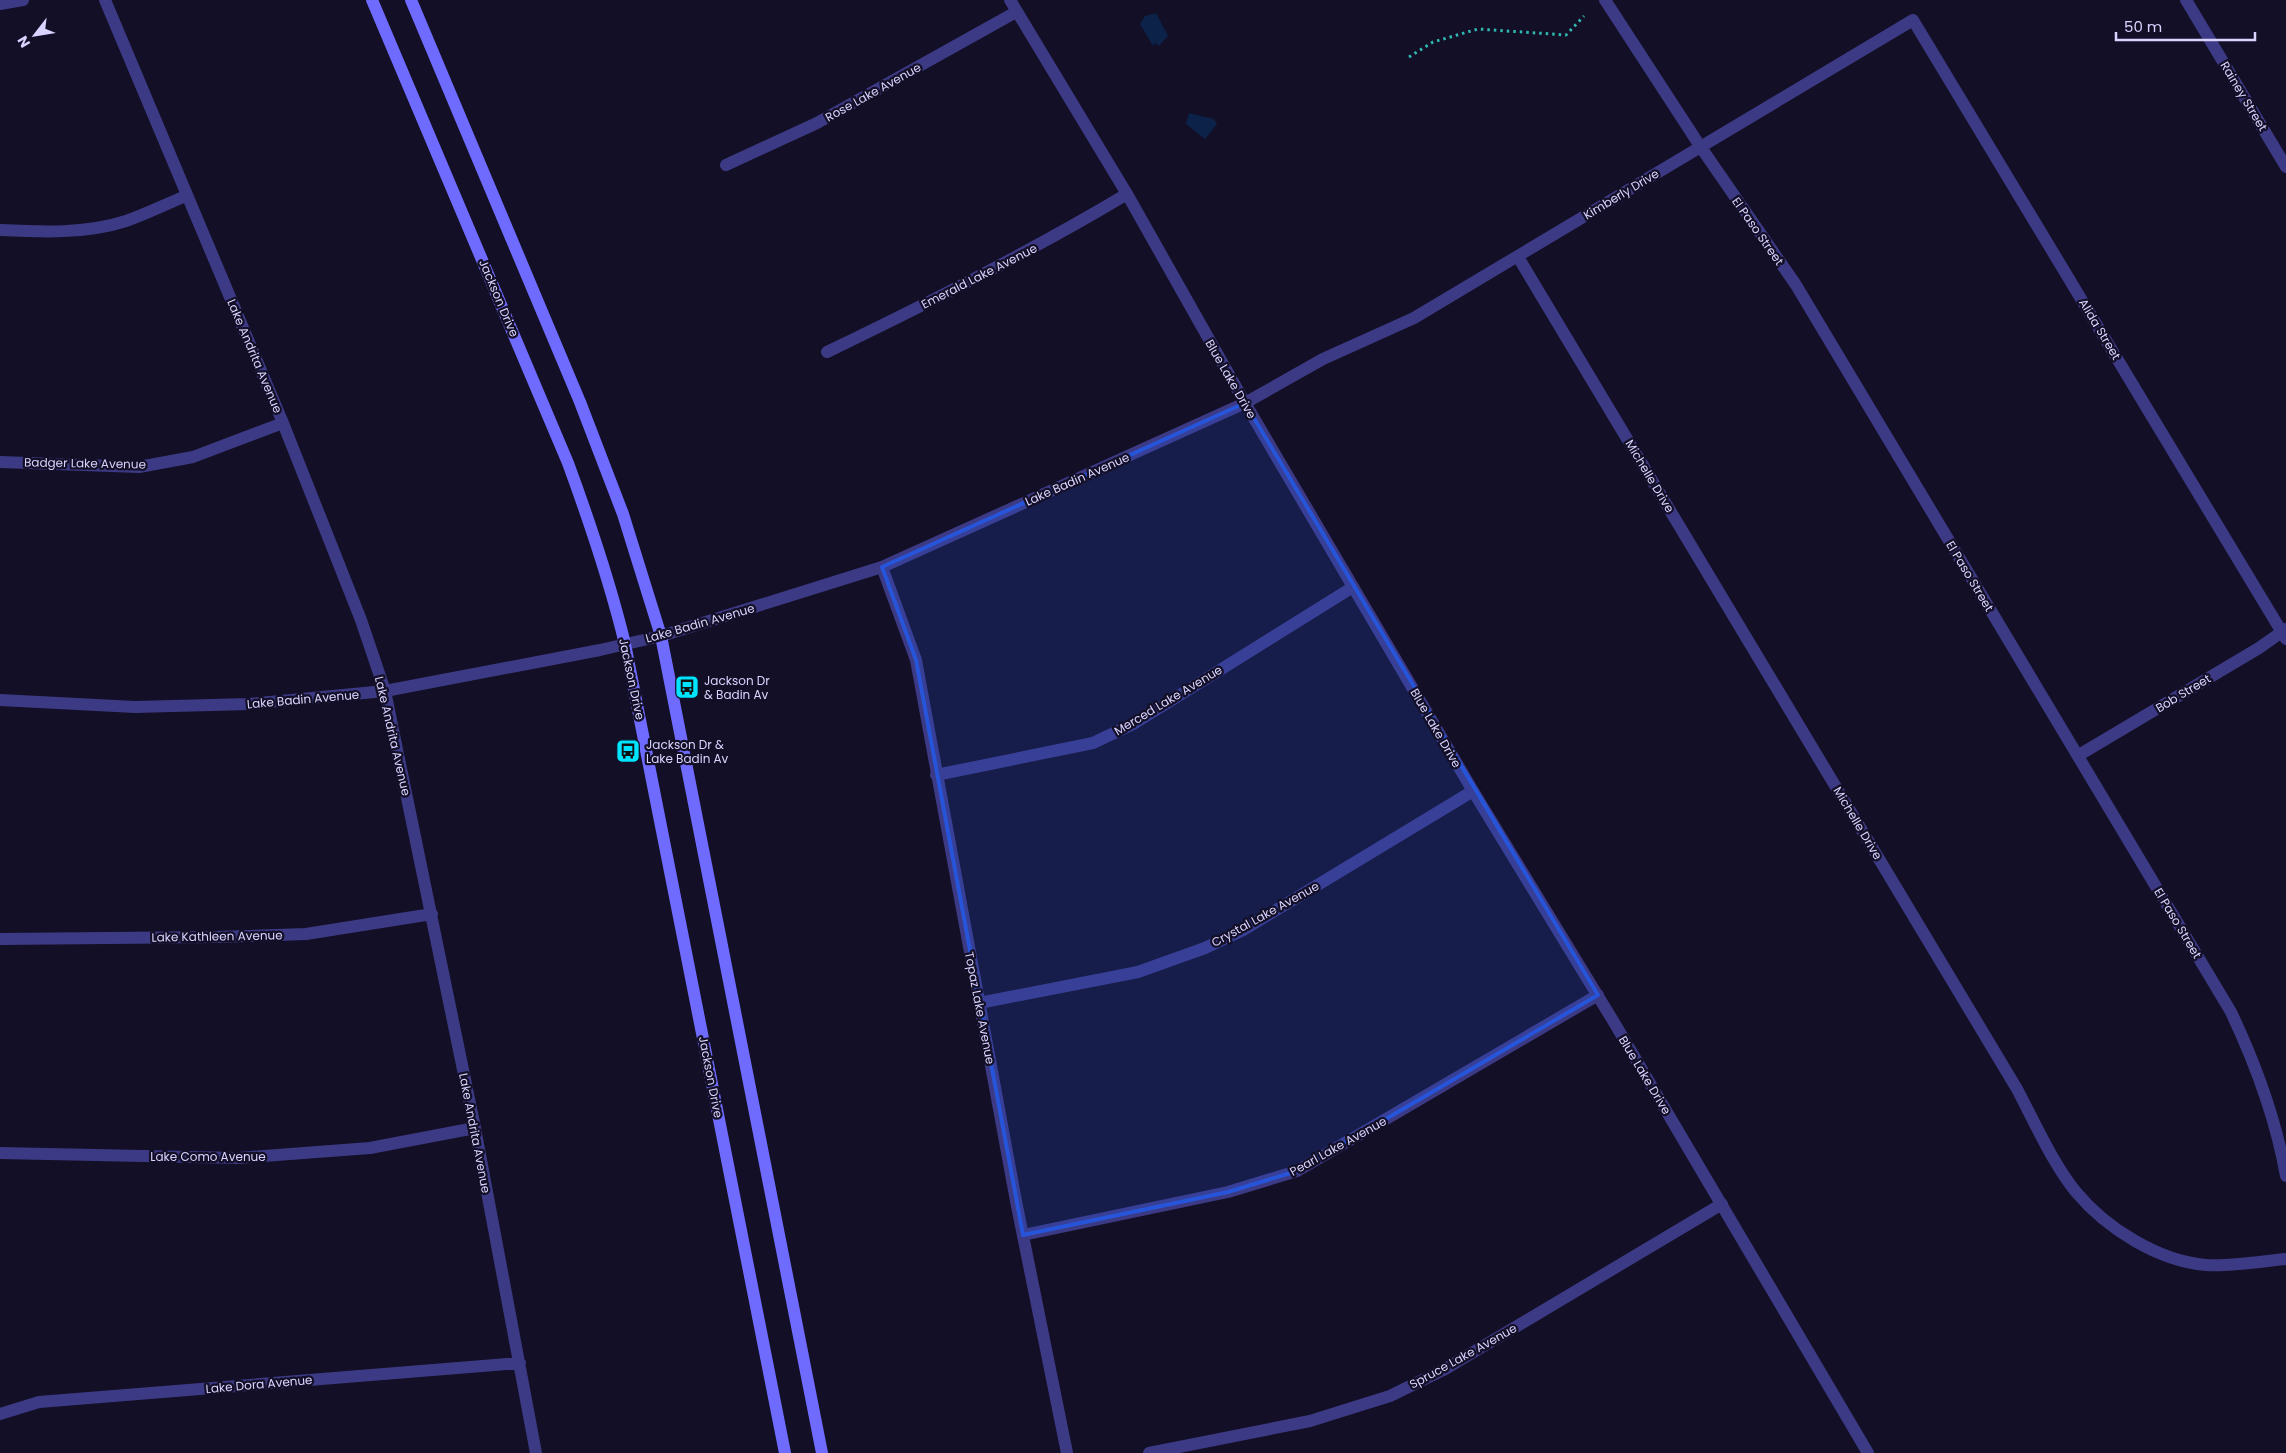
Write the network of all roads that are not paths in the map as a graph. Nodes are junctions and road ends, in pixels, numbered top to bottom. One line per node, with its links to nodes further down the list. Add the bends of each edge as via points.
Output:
1 (23, 0): 8 (street)
2 (105, 0): 15 (street, Lake Andrita Avenue)
3 (372, 0): 27 (main road, Jackson Drive, via 568,463 616,605)
4 (411, 0): 26 (main road, via 580,402 623,514)
5 (1010, 0): 9 (street, Blue Lake Drive)
6 (1605, 0): 11 (street, El Paso Street)
7 (2186, 0): 13 (street, Rainey Street)
8 (0, 4)
9 (1016, 12): 12 (street, Rose Lake Avenue, via 817,122); 14 (street, Blue Lake Drive)
10 (1913, 20): 11 (street, Kimberly Drive); 25 (street, Alida Street)
11 (1700, 146): 17 (street, Kimberly Drive); 30 (street, El Paso Street, via 1796,285)
12 (726, 165)
13 (2286, 167)
14 (1127, 194): 18 (street, Emerald Lake Avenue, via 1058,235); 20 (street, Blue Lake Drive)
15 (186, 196): 16 (street, via 126,221 100,227 44,232); 21 (street, Lake Andrita Avenue)
16 (0, 230)
17 (1518, 256): 19 (street, Kimberly Drive, via 1414,318); 42 (street, Michelle Drive, via 2075,1191 2130,1238 2170,1256 2207,1266)
18 (827, 352)
19 (1323, 358): 20 (street, Lake Badin Avenue)
20 (1244, 403): 23 (street, Lake Badin Avenue); 24 (street, Blue Lake Drive)
21 (283, 423): 22 (street, Badger Lake Avenue, via 193,457 139,466); 28 (street, Lake Andrita Avenue, via 361,620)
22 (0, 462)
23 (882, 567): 26 (street, Lake Badin Avenue); 31 (street, Topaz Lake Avenue, via 916,660)
24 (1353, 586): 31 (street, Merced Lake Avenue, via 1135,722 1093,743); 32 (street, Blue Lake Drive)
25 (2285, 633): 30 (street, Bob Street)
26 (661, 636): 27 (street, Lake Badin Avenue); 47 (main road)
27 (625, 644): 28 (street, Lake Badin Avenue); 46 (main road, Jackson Drive)
28 (385, 691): 29 (street, Lake Badin Avenue, via 202,706 136,707); 33 (street, Lake Andrita Avenue)
29 (0, 700)
30 (2079, 755): 39 (street, El Paso Street, via 2231,1012 2268,1102)
31 (936, 775): 36 (street, Topaz Lake Avenue)
32 (1473, 791): 35 (street, Blue Lake Drive); 36 (street, Crystal Lake Avenue, via 1243,930 1205,948 1138,972)
33 (432, 914): 34 (street, Lake Kathleen Avenue, via 306,934); 37 (street, Lake Andrita Avenue)
34 (0, 938)
35 (1598, 995): 40 (street, Blue Lake Drive); 41 (street, Pearl Lake Avenue, via 1297,1171 1228,1192)
36 (979, 1003): 41 (street, Topaz Lake Avenue)
37 (475, 1128): 38 (street, Lake Como Avenue, via 370,1148 238,1158); 43 (street, Lake Andrita Avenue)
38 (0, 1153)
39 (2286, 1176)
40 (1722, 1204): 49 (street, Spruce Lake Avenue, via 1445,1369 1390,1396 1310,1421); 50 (street, Blue Lake Drive)
41 (1023, 1235): 48 (street, Topaz Lake Avenue)
42 (2286, 1259)
43 (520, 1363): 44 (street, Lake Dora Avenue, via 39,1402); 45 (street, Lake Andrita Avenue)
44 (0, 1414)
45 (536, 1453)
46 (785, 1453)
47 (822, 1453)
48 (1068, 1453)
49 (1150, 1453)
50 (1868, 1453)

